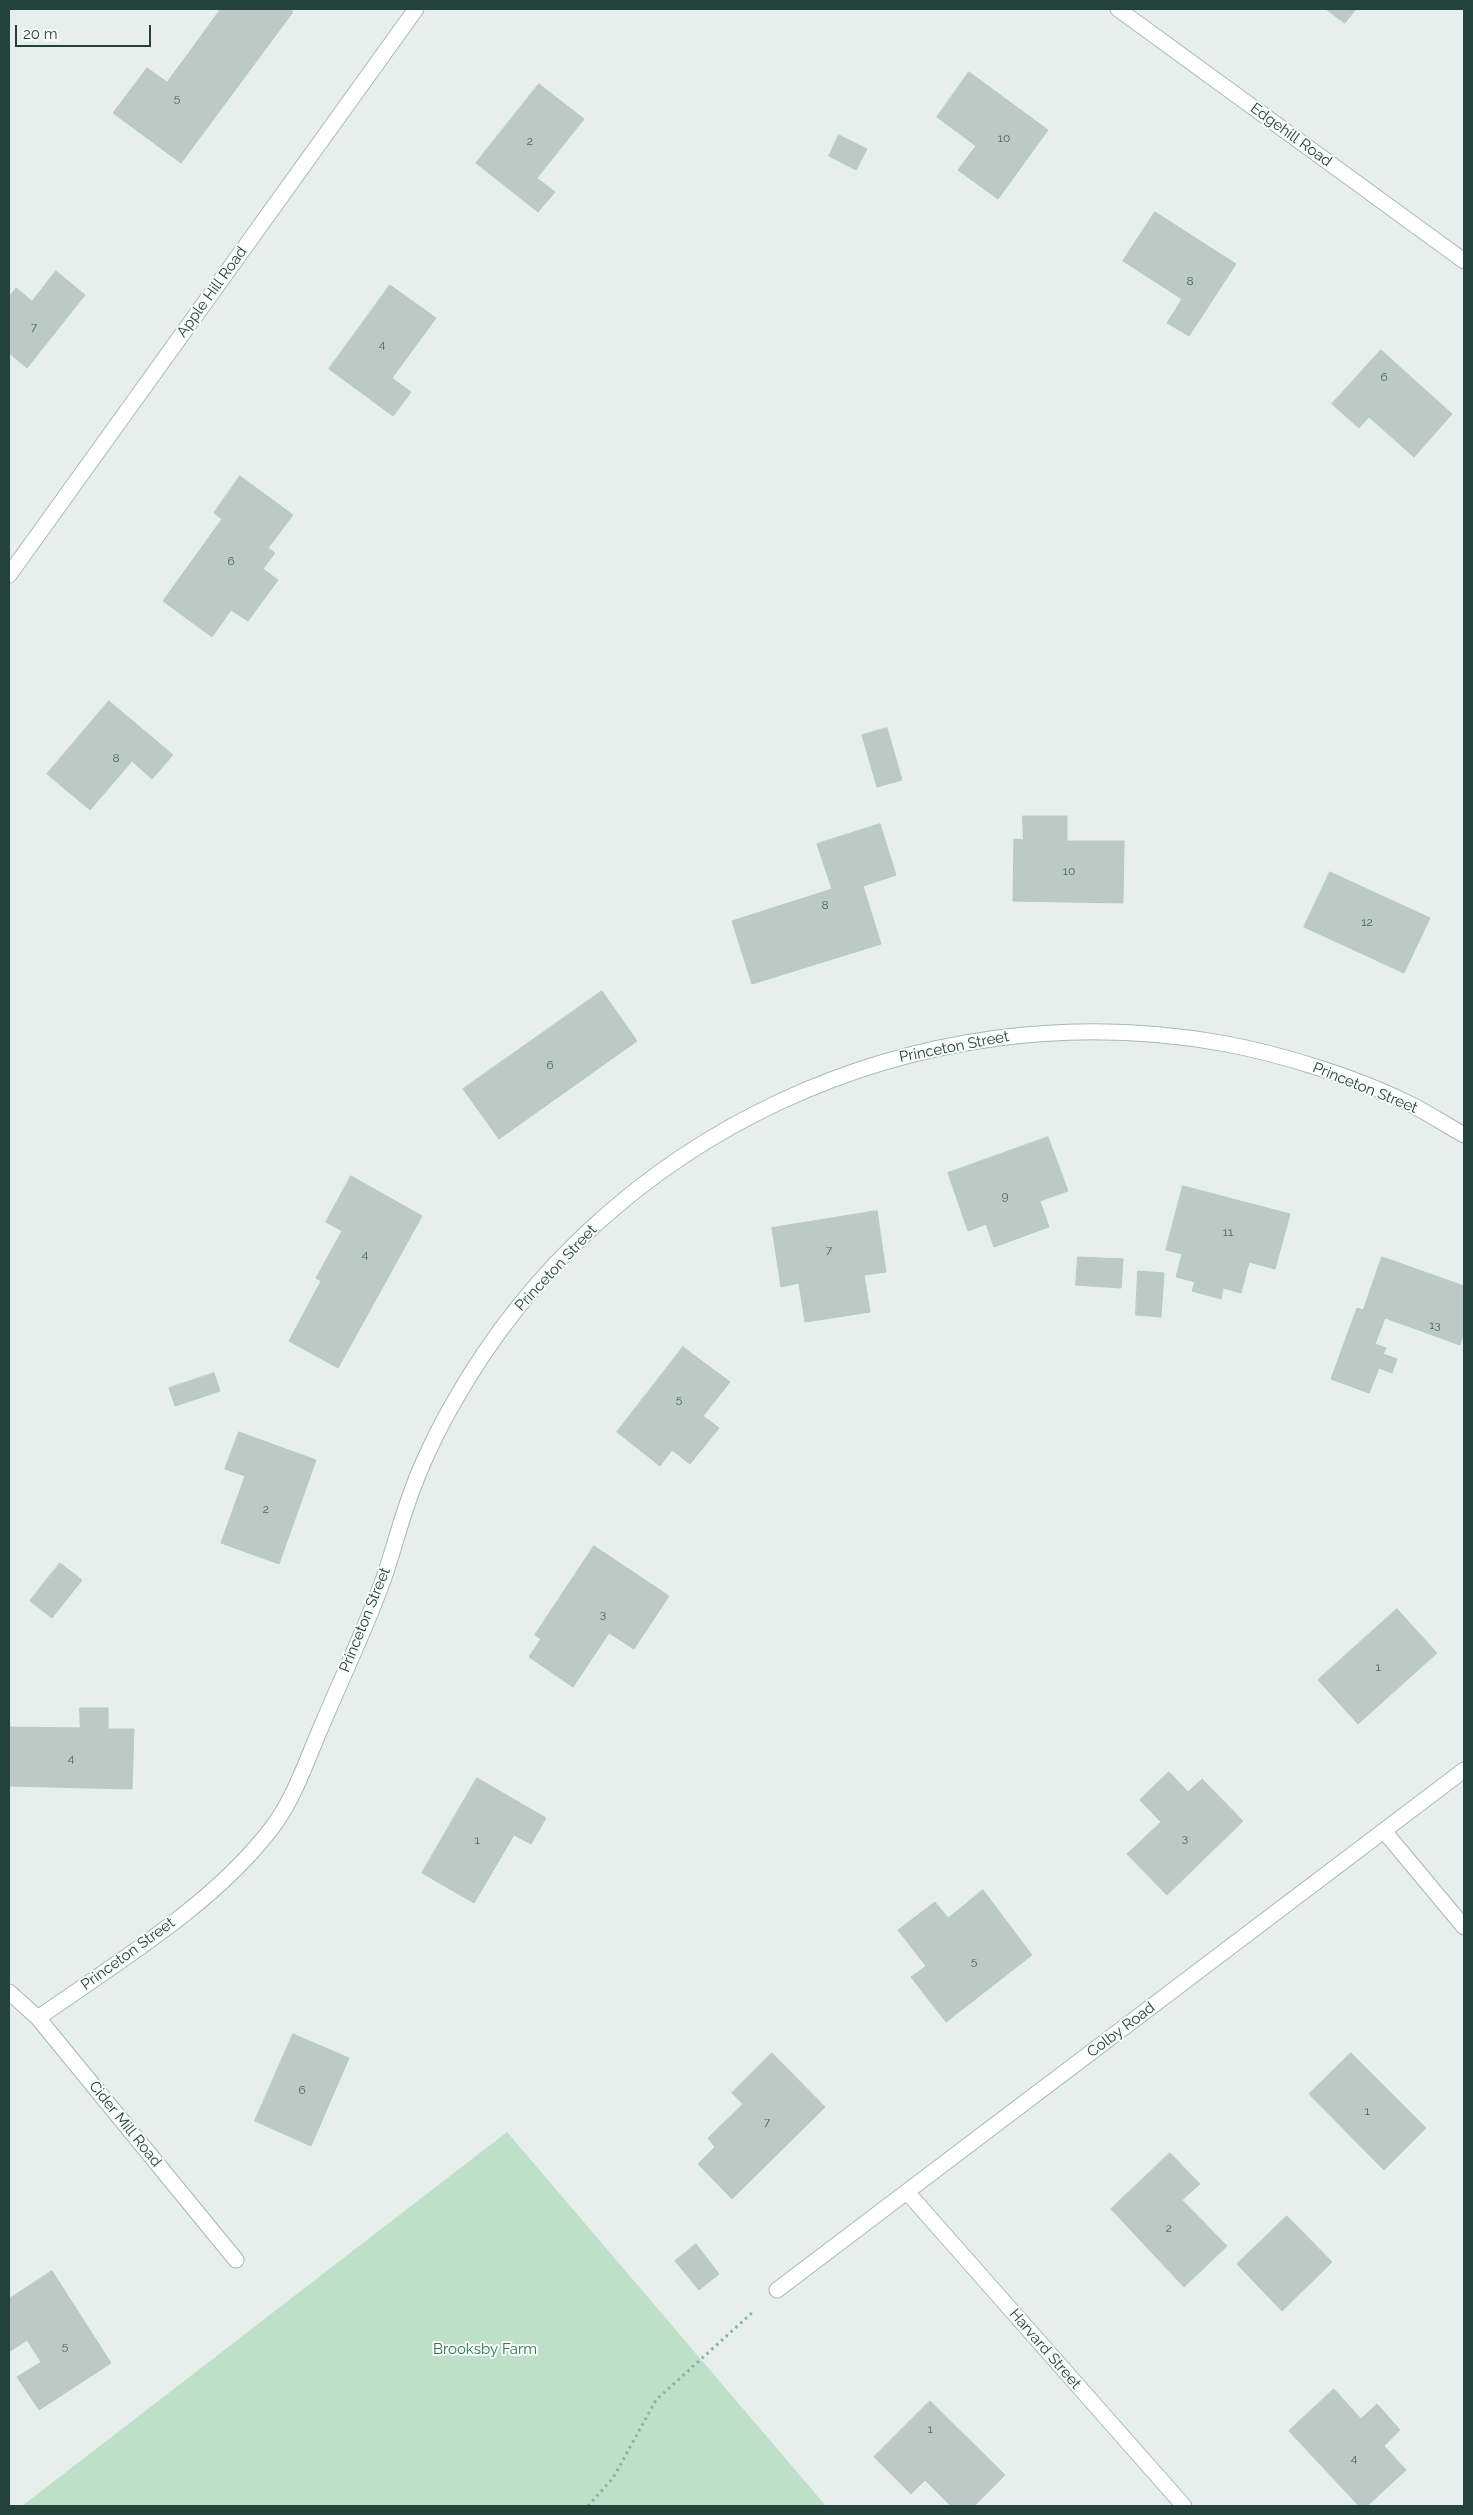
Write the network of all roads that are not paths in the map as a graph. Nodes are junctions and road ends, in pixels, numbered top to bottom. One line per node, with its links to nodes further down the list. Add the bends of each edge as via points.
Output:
1 (416, 9): 4 (street, Apple Hill Road)
2 (1118, 9): 3 (street, Edgehill Road)
3 (1464, 261)
4 (9, 575)
5 (1464, 1135): 10 (street, Princeton Street, via 1412,1105 1319,1068 1222,1043 1122,1032 1021,1034 922,1050 826,1080 735,1123 651,1178 575,1243 509,1318 454,1402 411,1493 380,1588 299,1777 275,1824 243,1864 192,1908)
6 (1464, 1770): 7 (street, Colby Road)
7 (1384, 1831): 8 (street); 11 (street, Colby Road)
8 (1464, 1927)
9 (9, 1992): 10 (street, Cider Mill Road)
10 (38, 2018): 12 (street, Cider Mill Road)
11 (906, 2192): 13 (street, Colby Road); 14 (street, Harvard Street)
12 (236, 2260)
13 (777, 2290)
14 (1184, 2506)

